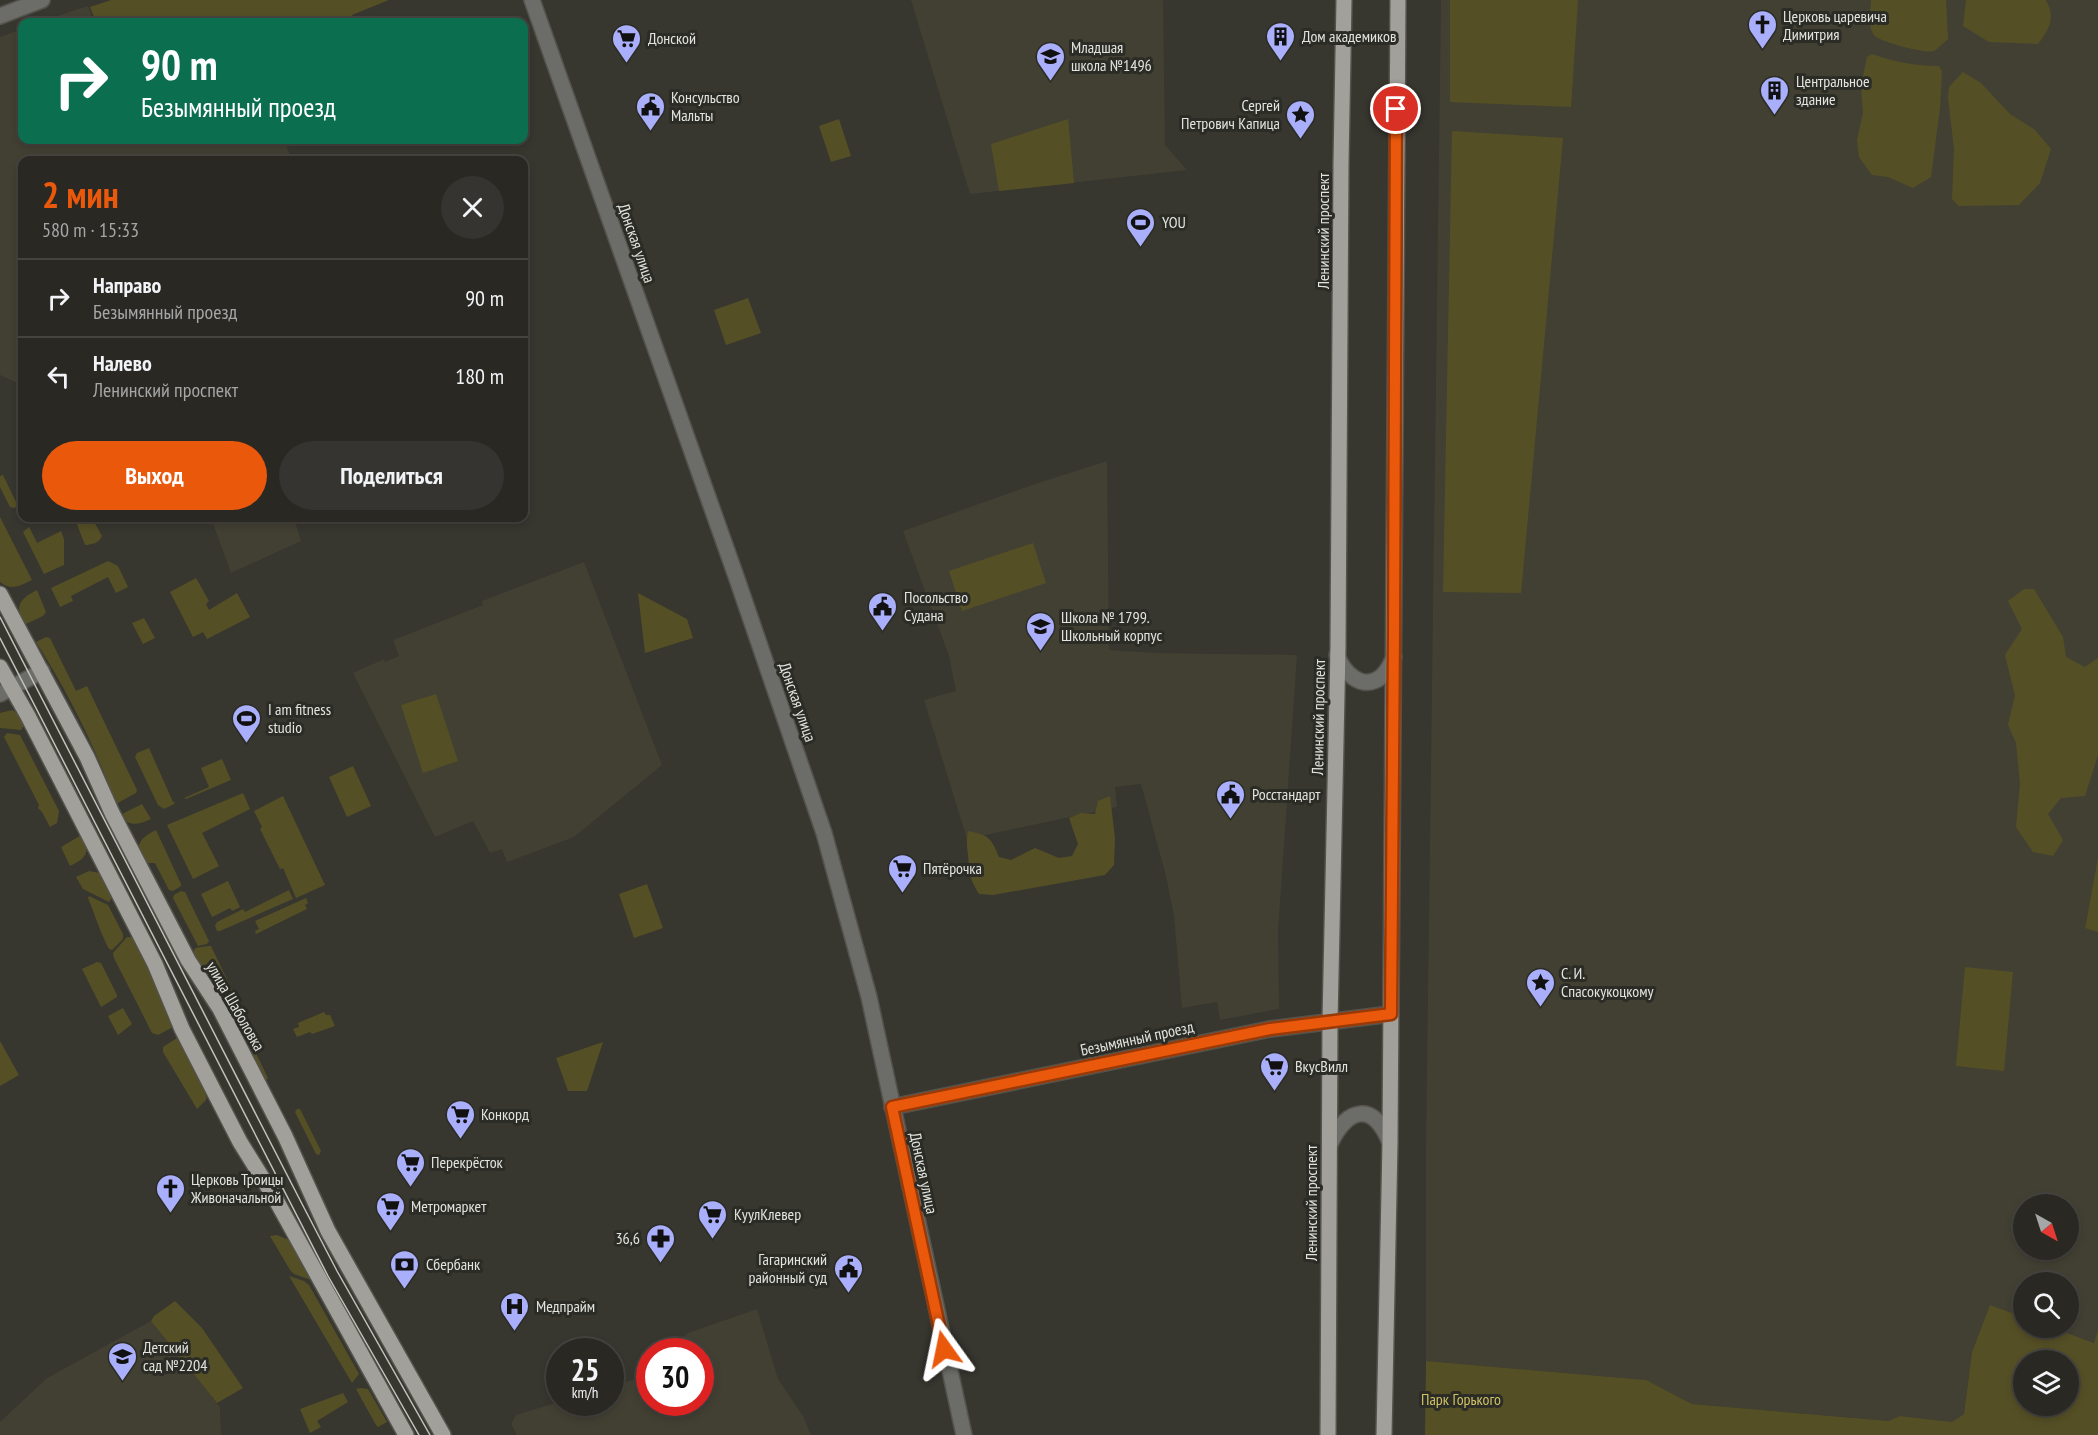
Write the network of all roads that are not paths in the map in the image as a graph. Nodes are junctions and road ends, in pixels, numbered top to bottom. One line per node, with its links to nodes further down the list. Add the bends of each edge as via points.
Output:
1 (42, 0): 5 (street)
2 (532, 0): 14 (street, Донская улица, via 824,833 869,997)
3 (1344, 0): 7 (main road, Ленинский проспект)
4 (1398, 0): 8 (main road)
5 (0, 16)
6 (0, 594): 10 (main road, улица Шаболовка)
7 (1337, 655): 8 (street, via 1348,675 1367,682 1383,676); 13 (main road, Ленинский проспект)
8 (1394, 657): 12 (main road)
9 (0, 667): 11 (main road)
10 (42, 671): 11 (street); 18 (main road, улица Шаболовка, via 188,960 220,1009 285,1136 328,1231)
11 (6, 691): 17 (main road, via 150,954 182,1029 235,1132)
12 (1391, 1014): 13 (street, Безымянный проезд); 15 (main road)
13 (1330, 1021): 14 (street, Безымянный проезд, via 1248,1033); 16 (main road, Ленинский проспект)
14 (892, 1107): 19 (street, Донская улица)
15 (1390, 1143): 16 (street, via 1378,1119 1356,1114 1343,1122); 21 (main road)
16 (1330, 1144): 20 (main road, Ленинский проспект)
17 (406, 1435)
18 (443, 1435)
19 (964, 1435)
20 (1328, 1435)
21 (1384, 1435)

